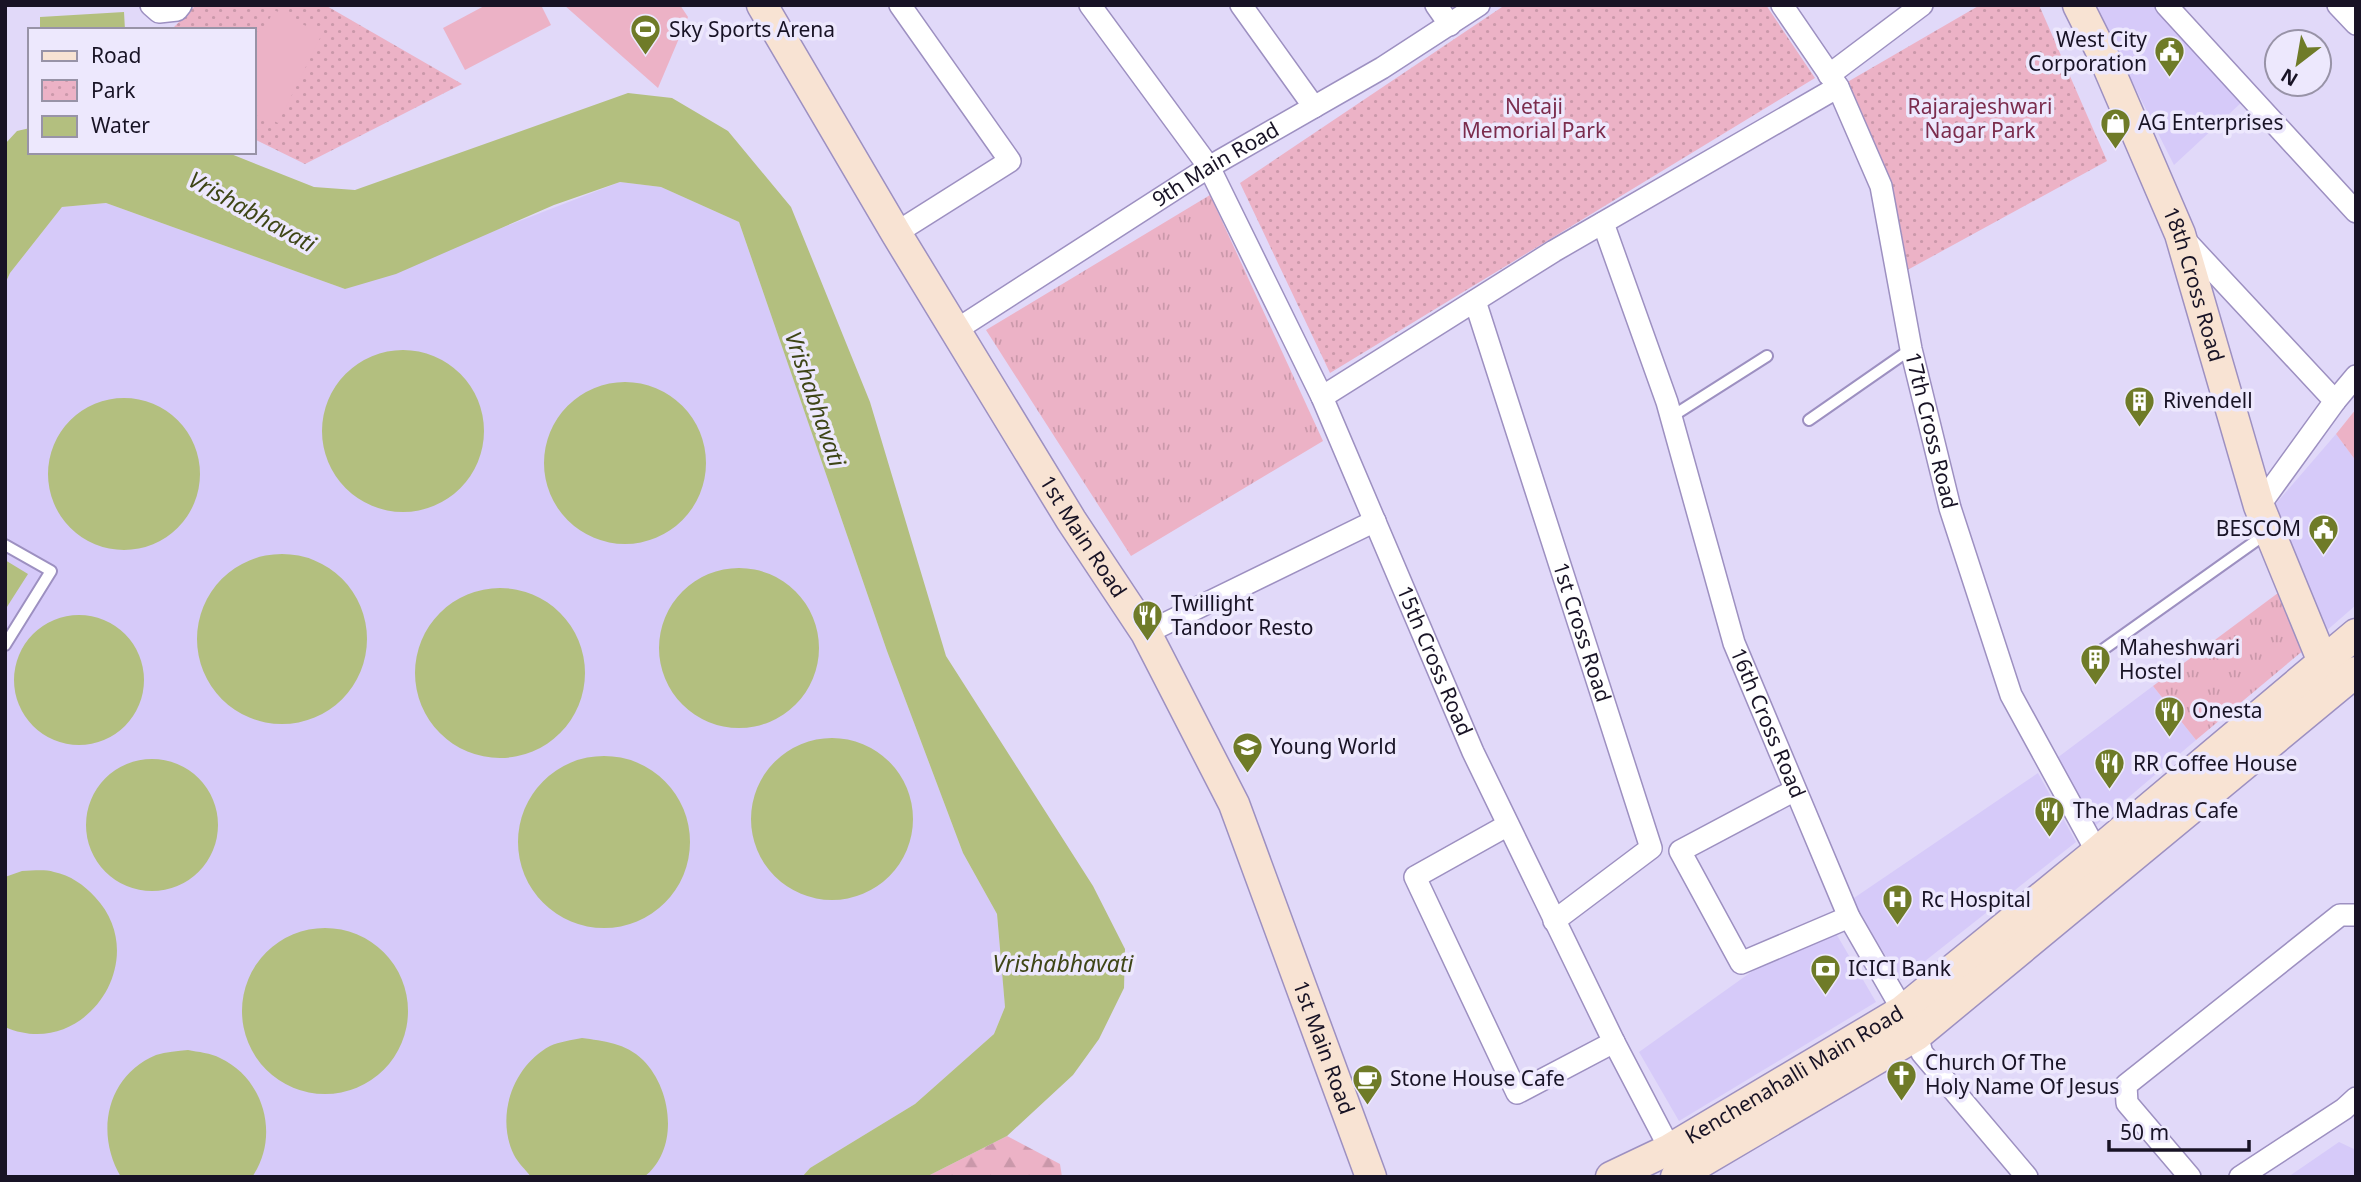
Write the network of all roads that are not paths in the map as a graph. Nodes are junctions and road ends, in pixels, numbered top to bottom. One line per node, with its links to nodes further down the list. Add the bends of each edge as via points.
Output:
1 (151, 5): 2 (street, via 159,12 177,10)
2 (181, 5)
3 (762, 5): 21 (street, 1st Main Road)
4 (900, 5): 21 (street, via 1010,161)
5 (1090, 5): 18 (street, 15th Cross Road)
6 (1241, 5): 17 (street)
7 (1436, 5): 15 (street)
8 (1479, 5): 15 (street, 9th Main Road)
9 (1783, 5): 16 (street, 17th Cross Road)
10 (1922, 5): 16 (street)
11 (2166, 5): 19 (street)
12 (2338, 5): 14 (street)
13 (2082, 7): 22 (street, 18th Cross Road)
14 (2356, 24)
15 (1450, 25): 17 (street, 9th Main Road)
16 (1834, 81): 20 (street); 25 (street, 17th Cross Road, via 1881,186)
17 (1314, 107): 18 (street, 9th Main Road)
18 (1209, 167): 24 (street, 9th Main Road); 28 (street, 15th Cross Road)
19 (2356, 212)
20 (1603, 223): 23 (street); 30 (street, 16th Cross Road)
21 (896, 233): 24 (street, 1st Main Road)
22 (2180, 233): 29 (street); 32 (street, 18th Cross Road)
23 (1475, 301): 28 (street); 46 (street, 1st Cross Road, via 1651,848)
24 (956, 330): 35 (street, 1st Main Road)
25 (1911, 349): 31 (lane); 43 (street, 17th Cross Road, via 1950,508 2011,695)
26 (1767, 356): 30 (lane)
27 (2356, 376): 29 (street)
28 (1322, 397): 33 (street, 15th Cross Road)
29 (2335, 401): 32 (street)
30 (1671, 417): 41 (street, 16th Cross Road, via 1734,643)
31 (1809, 420)
32 (2264, 519): 38 (lane); 39 (street, 18th Cross Road)
33 (1375, 521): 35 (street); 42 (street, 15th Cross Road)
34 (5, 545): 37 (lane, via 51,571)
35 (1146, 634): 51 (street, 1st Main Road, via 1234,804)
36 (2356, 634): 39 (street, Kenchenahalli Main Road)
37 (5, 645)
38 (2101, 651)
39 (2323, 663): 40 (street, 18th Cross Road); 43 (street, Kenchenahalli Main Road)
40 (2345, 681): 47 (street, Kenchenahalli Main Road)
41 (1796, 790): 45 (street, 16th Cross Road); 45 (street, via 1680,851 1741,963)
42 (1508, 825): 46 (street, 15th Cross Road); 48 (street, via 1415,877 1517,1093)
43 (2097, 852): 47 (street, Kenchenahalli Main Road)
44 (2356, 915): 54 (street, via 2340,915 2126,1085 2127,1103)
45 (1849, 917): 47 (street, 16th Cross Road)
46 (1554, 921): 48 (street, 15th Cross Road)
47 (1909, 1023): 50 (street, Kenchenahalli Main Road); 53 (street, 16th Cross Road, via 1922,1053)
48 (1614, 1042): 50 (street, 15th Cross Road)
49 (2352, 1108): 55 (street)
50 (1673, 1163): 52 (street, Kenchenahalli Main Road)
51 (1371, 1177)
52 (1611, 1177)
53 (2027, 1177)
54 (2190, 1177)
55 (2240, 1177)

